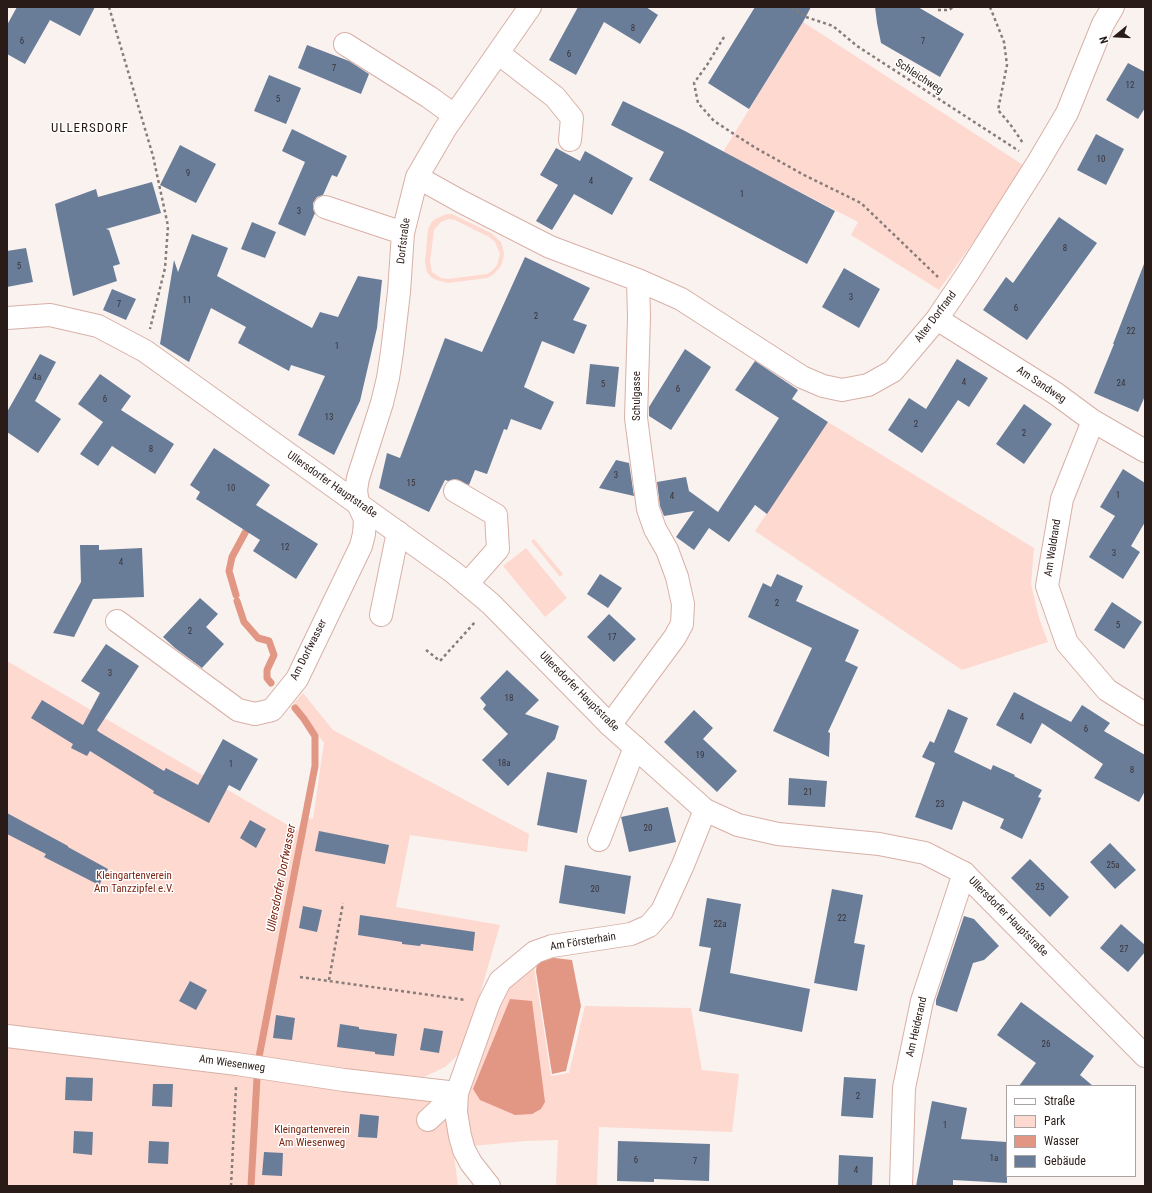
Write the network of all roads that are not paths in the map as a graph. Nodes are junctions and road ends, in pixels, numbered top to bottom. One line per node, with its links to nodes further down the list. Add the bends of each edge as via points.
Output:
1 (530, 7): 4 (street, Dorfstraße)
2 (1113, 7): 12 (street, Alter Dorfrand, via 1103,24 1067,112 1032,160)
3 (345, 44): 5 (street, via 429,97)
4 (498, 53): 5 (street, Dorfstraße); 6 (street, via 555,97 572,118)
5 (454, 116): 7 (street, Dorfstraße)
6 (570, 140)
7 (417, 177): 9 (street, Dorfstraße); 10 (street, via 550,247)
8 (325, 207): 9 (street)
9 (404, 233): 16 (street, Dorfstraße, via 392,352 382,403 358,478)
10 (638, 280): 12 (street, Alter Dorfrand, via 680,299 802,377 823,386 842,390 868,385 894,371); 22 (street, Schulgasse, via 636,418 648,509 677,577 683,604 682,624)
11 (7, 318): 16 (street, Ullersdorfer Hauptstraße, via 50,315 98,326 145,351)
12 (937, 319): 13 (street, Am Sandweg, via 1055,393)
13 (1093, 421): 14 (street, Am Sandweg); 21 (street, Am Waldrand, via 1062,499 1047,586 1067,643 1107,690)
14 (1145, 451)
15 (455, 491): 18 (street, via 496,515 498,549)
16 (358, 504): 17 (street, Ullersdorfer Hauptstraße); 20 (street, Am Dorfwasser, via 365,520 361,546 297,679 272,710 255,714 238,710)
17 (398, 532): 18 (street, Ullersdorfer Hauptstraße); 19 (street)
18 (467, 584): 22 (street, Ullersdorfer Hauptstraße, via 491,604)
19 (381, 615)
20 (117, 621)
21 (1145, 714)
22 (610, 725): 23 (street, Ullersdorfer Hauptstraße)
23 (635, 747): 24 (street, Ullersdorfer Hauptstraße); 25 (street)
24 (705, 810): 26 (street, Ullersdorfer Hauptstraße, via 738,825 778,834 879,844 925,853); 29 (street, Am Försterhain, via 662,911 648,926 631,934 552,946 536,952 500,981 488,1003)
25 (599, 840)
26 (964, 873): 28 (street, Ullersdorfer Hauptstraße); 32 (street, Am Heiderand, via 922,1001 904,1088)
27 (7, 1036): 29 (street, Am Wiesenweg)
28 (1145, 1056)
29 (457, 1093): 30 (street); 31 (street, Am Försterhain, via 456,1112 464,1150)
30 (428, 1120)
31 (489, 1186)
32 (901, 1186)

